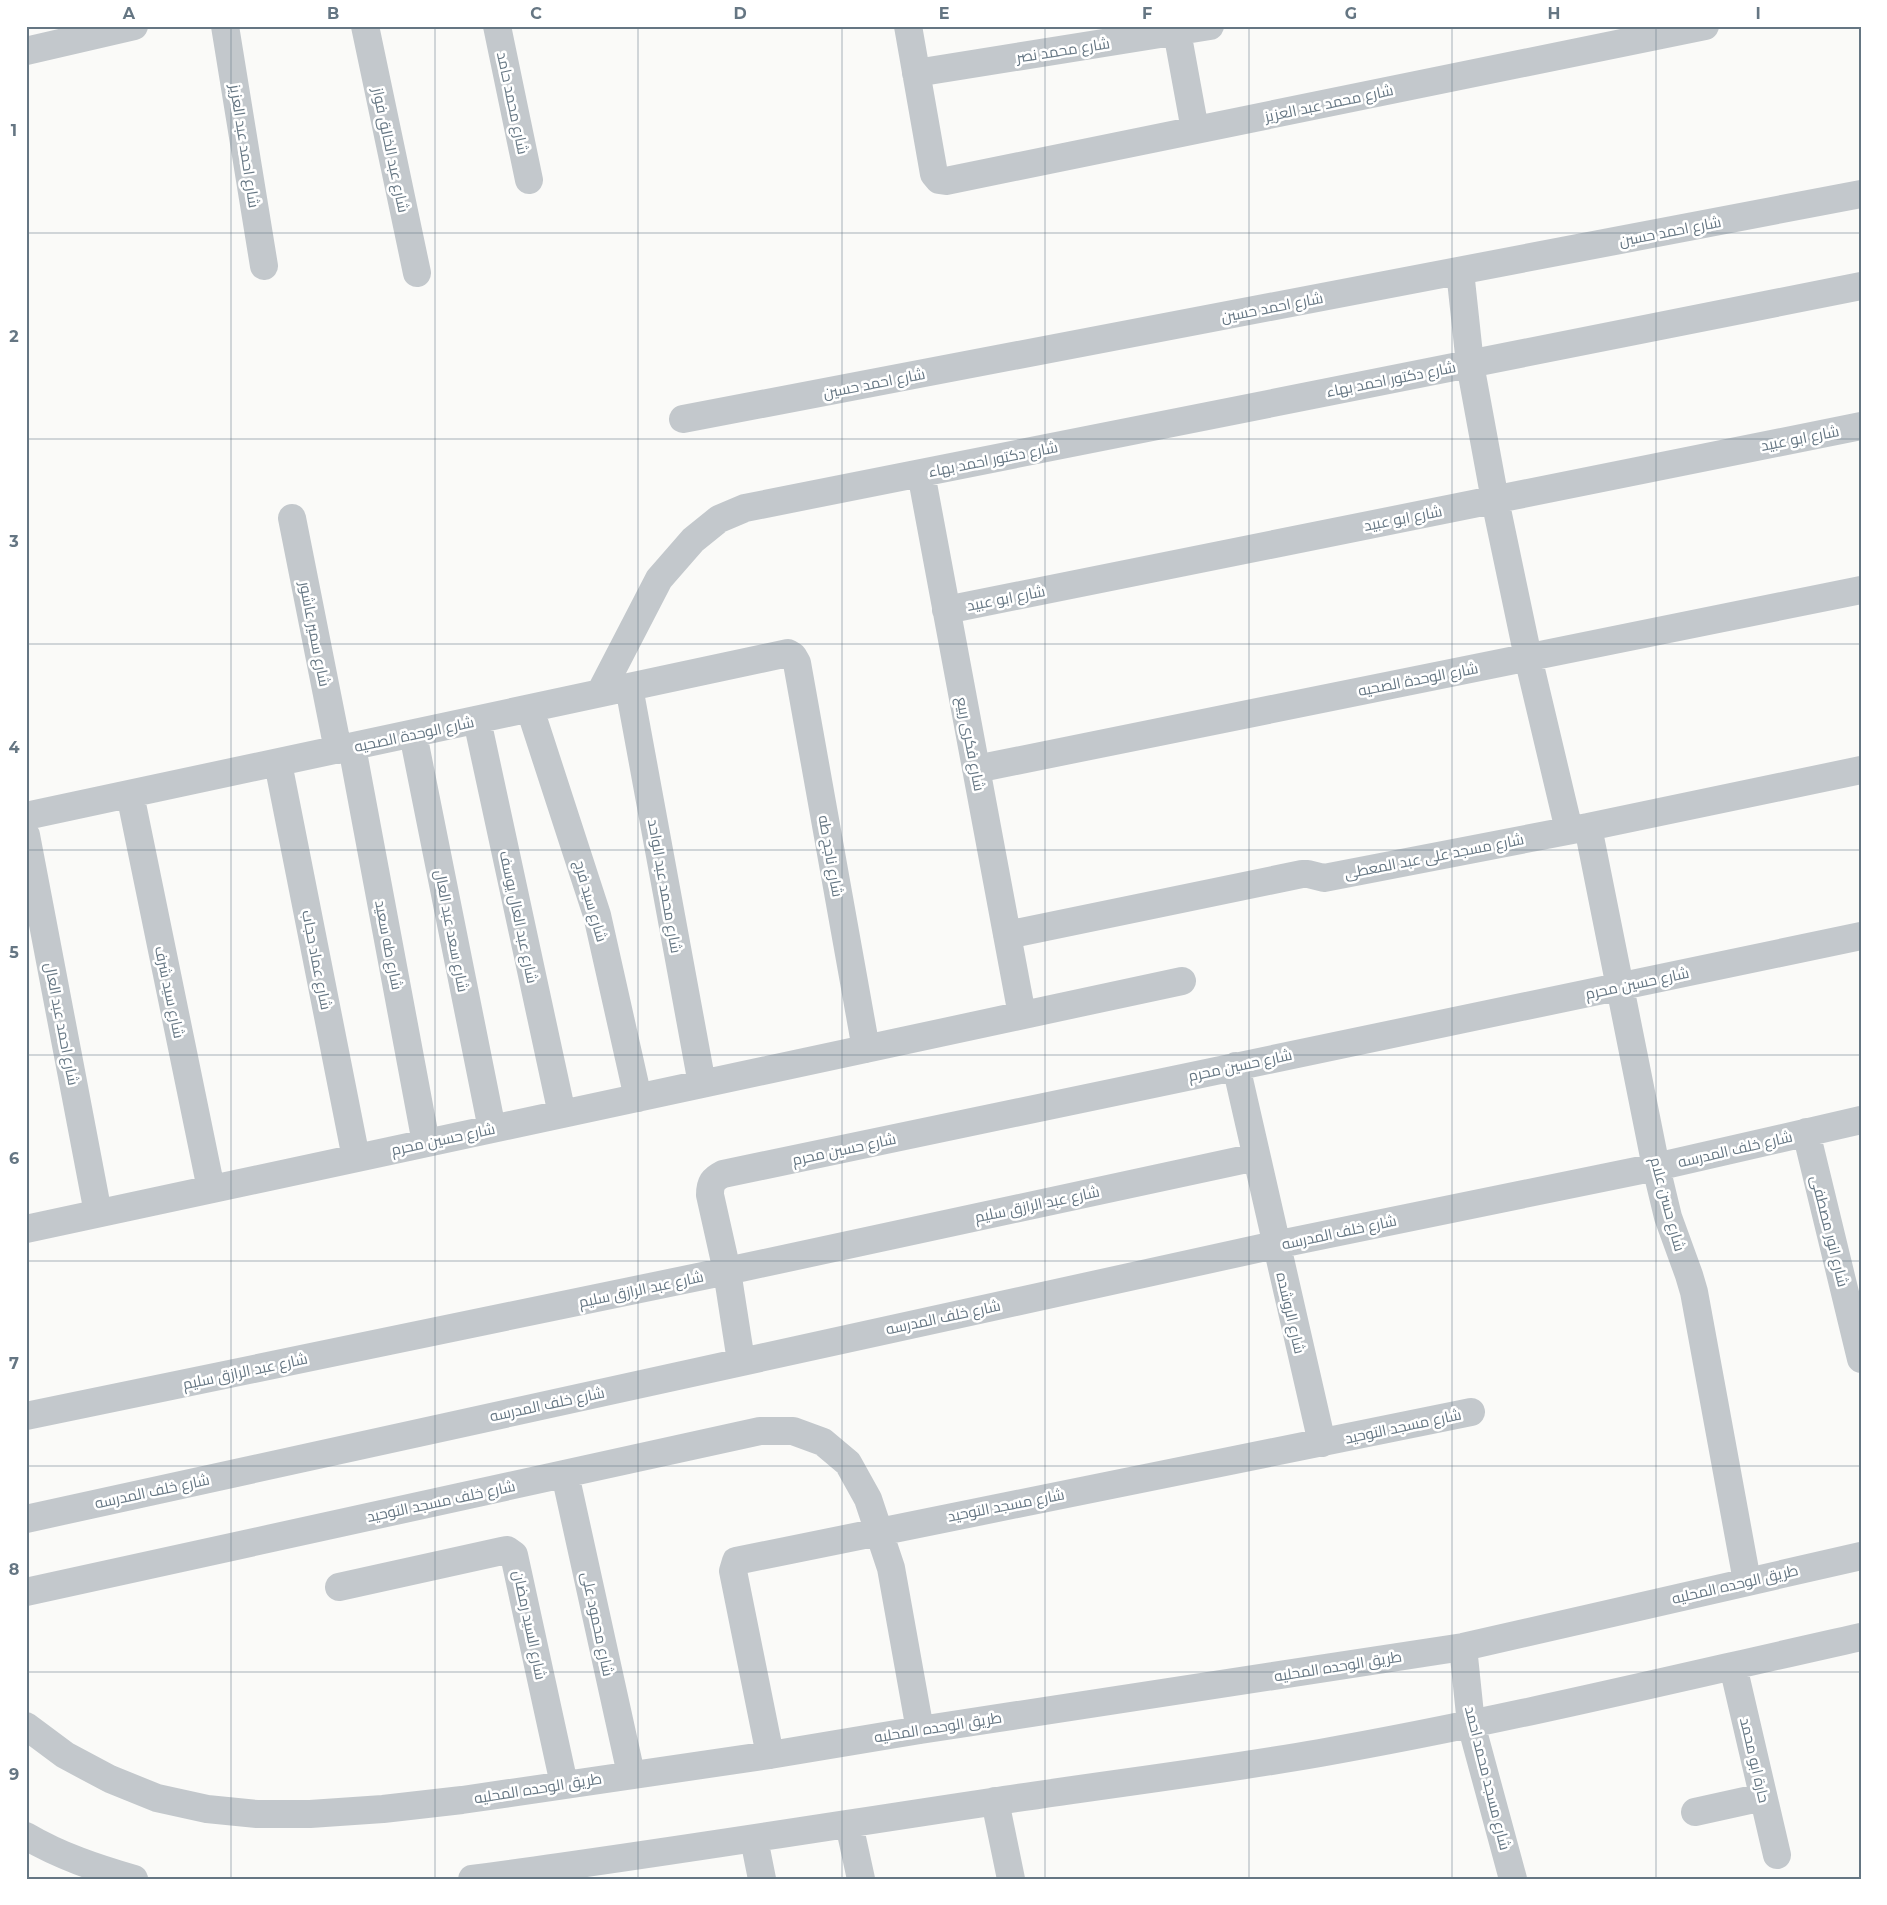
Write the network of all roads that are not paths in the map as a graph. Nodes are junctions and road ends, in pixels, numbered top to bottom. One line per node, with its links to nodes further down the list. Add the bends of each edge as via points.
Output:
1 (134, 26): 9 (street)
2 (225, 26): 14 (street, شارع احمد عبد العزيز)
3 (365, 26): 16 (street, شارع عبد الخالق فواز)
4 (498, 26): 12 (street, شارع محمد حامد)
5 (908, 26): 10 (street)
6 (1210, 26): 8 (street, شارع محمد نصر)
7 (1705, 26): 11 (street, شارع محمد عبد العزيز)
8 (1177, 29): 10 (street, شارع محمد نصر); 11 (street)
9 (26, 50)
10 (916, 73): 11 (street, شارع محمد عبد العزيز, via 934,174 939,180 954,180)
11 (1195, 130)
12 (529, 180)
13 (1861, 194): 15 (street, شارع احمد حسين)
14 (264, 266)
15 (1460, 271): 18 (street, شارع حسن علام); 19 (street, شارع احمد حسين)
16 (417, 274)
17 (1861, 286): 18 (street, شارع دكتور احمد بهاء)
18 (1470, 364): 21 (street, شارع دكتور احمد بهاء); 22 (street, شارع حسن علام)
19 (683, 419)
20 (1861, 426): 22 (street, شارع ابو عبيد)
21 (921, 473): 25 (street, شارع فكرى ربيع); 29 (street, شارع دكتور احمد بهاء, via 745,508 719,519 693,540 659,579)
22 (1495, 500): 25 (street, شارع ابو عبيد); 26 (street, شارع حسن علام)
23 (292, 518): 33 (street, شارع سمير عاشور)
24 (1861, 590): 26 (street, شارع الوحدة الصحيه)
25 (946, 610): 35 (street, شارع فكرى ربيع)
26 (1528, 657): 35 (street, شارع الوحدة الصحيه); 39 (street, شارع حسن علام)
27 (797, 663): 28 (street, شارع الوحدة الصحيه, via 791,654 784,653); 46 (street, شارع ناجح طه)
28 (629, 687): 29 (street, شارع الوحدة الصحيه); 48 (street, شارع محمد عبد الواحد)
29 (600, 693): 30 (street, شارع الوحدة الصحيه)
30 (530, 709): 31 (street, شارع الوحدة الصحيه); 49 (street, شارع سيد فرج, via 597,915)
31 (477, 720): 32 (street, شارع الوحدة الصحيه); 50 (street, شارع عبد العال يوسف)
32 (413, 734): 33 (street, شارع الوحدة الصحيه); 52 (street, شارع سعد عبد العال)
33 (345, 748): 34 (street, شارع الوحدة الصحيه); 54 (street, شارع طه سعيد)
34 (278, 763): 37 (street, شارع الوحدة الصحيه); 56 (street, شارع عماد حجاب)
35 (976, 768): 41 (street, شارع فكرى ربيع)
36 (1861, 770): 39 (street, شارع مسجد على عبد المعطى)
37 (130, 794): 38 (street, شارع الوحدة الصحيه); 58 (street, شارع سيد شرف)
38 (26, 816)
39 (1578, 829): 41 (street, شارع مسجد على عبد المعطى, via 1324,878 1302,874); 44 (street, شارع حسن علام)
40 (26, 835): 59 (street, شارع احمد عبد العال)
41 (1007, 935): 45 (street, شارع فكرى ربيع)
42 (1861, 936): 44 (street, شارع حسين محرم)
43 (1182, 981): 45 (street, شارع حسين محرم)
44 (1621, 986): 47 (street, شارع حسين محرم); 57 (street, شارع حسن علام)
45 (1022, 1015): 46 (street, شارع حسين محرم)
46 (866, 1049): 48 (street, شارع حسين محرم)
47 (1236, 1066): 55 (street, شارع الروشده); 62 (street, شارع حسين محرم, via 723,1174 710,1185 710,1195)
48 (702, 1084): 49 (street, شارع حسين محرم)
49 (638, 1098): 50 (street, شارع حسين محرم)
50 (562, 1114): 52 (street, شارع حسين محرم)
51 (1861, 1120): 53 (street, شارع خلف المدرسه)
52 (492, 1129): 54 (street, شارع حسين محرم)
53 (1806, 1132): 57 (street, شارع خلف المدرسه); 63 (street, شارع انور مصطفى)
54 (426, 1143): 56 (street, شارع حسين محرم)
55 (1256, 1157): 61 (street, شارع الروشده); 62 (street, شارع عبد الرازق سليم)
56 (356, 1158): 58 (street, شارع حسين محرم)
57 (1656, 1167): 61 (street, شارع خلف المدرسه); 72 (street, شارع حسن علام, via 1672,1231 1692,1283)
58 (210, 1189): 59 (street, شارع حسين محرم)
59 (98, 1214): 60 (street, شارع حسين محرم)
60 (26, 1229)
61 (1275, 1245): 64 (street, شارع خلف المدرسه); 67 (street, شارع الروشده)
62 (727, 1271): 64 (street, شارع حسين محرم); 66 (street, شارع عبد الرازق سليم)
63 (1861, 1359)
64 (741, 1361): 69 (street, شارع خلف المدرسه)
65 (1471, 1412): 67 (street, شارع مسجد التوحيد)
66 (26, 1416)
67 (1322, 1443): 70 (street, شارع مسجد التوحيد)
68 (565, 1474): 70 (street, شارع خلف مسجد التوحيد, via 760,1431 793,1430 823,1442 848,1463 868,1499); 74 (street, شارع خلف مسجد التوحيد); 82 (street, شارع محمود على)
69 (26, 1519)
70 (879, 1531): 80 (street, via 891,1568); 81 (street, شارع مسجد التوحيد, via 739,1559 733,1565)
71 (1861, 1556): 72 (street, طريق الوحده المحليه)
72 (1747, 1581): 76 (street, طريق الوحده المحليه)
73 (339, 1587): 83 (street, شارع السيد رمضان, via 506,1550 514,1555)
74 (26, 1592)
75 (1861, 1637): 77 (street)
76 (1463, 1647): 78 (street, شارع مسجد محمد احمد); 80 (street, طريق الوحده المحليه)
77 (1733, 1666): 78 (street); 84 (street, حارة ابو محمد)
78 (1471, 1724): 85 (street, via 1161,1779); 96 (street, شارع مسجد محمد احمد)
79 (26, 1726): 83 (street, طريق الوحده المحليه, via 65,1755 110,1779 157,1798 207,1809 257,1814 310,1814 384,1809)
80 (920, 1730): 81 (street, طريق الوحده المحليه)
81 (770, 1755): 82 (street, طريق الوحده المحليه)
82 (631, 1774): 83 (street, طريق الوحده المحليه)
83 (564, 1784)
84 (1763, 1796): 86 (street); 90 (street, حارة ابو محمد)
85 (994, 1801): 87 (street); 95 (street)
86 (1695, 1812)
87 (849, 1824): 89 (street); 94 (street)
88 (26, 1836): 91 (street, via 95,1868)
89 (754, 1839): 92 (street); 93 (street)
90 (1777, 1855)
91 (134, 1879)
92 (472, 1879)
93 (762, 1879)
94 (861, 1879)
95 (1010, 1879)
96 (1513, 1879)

